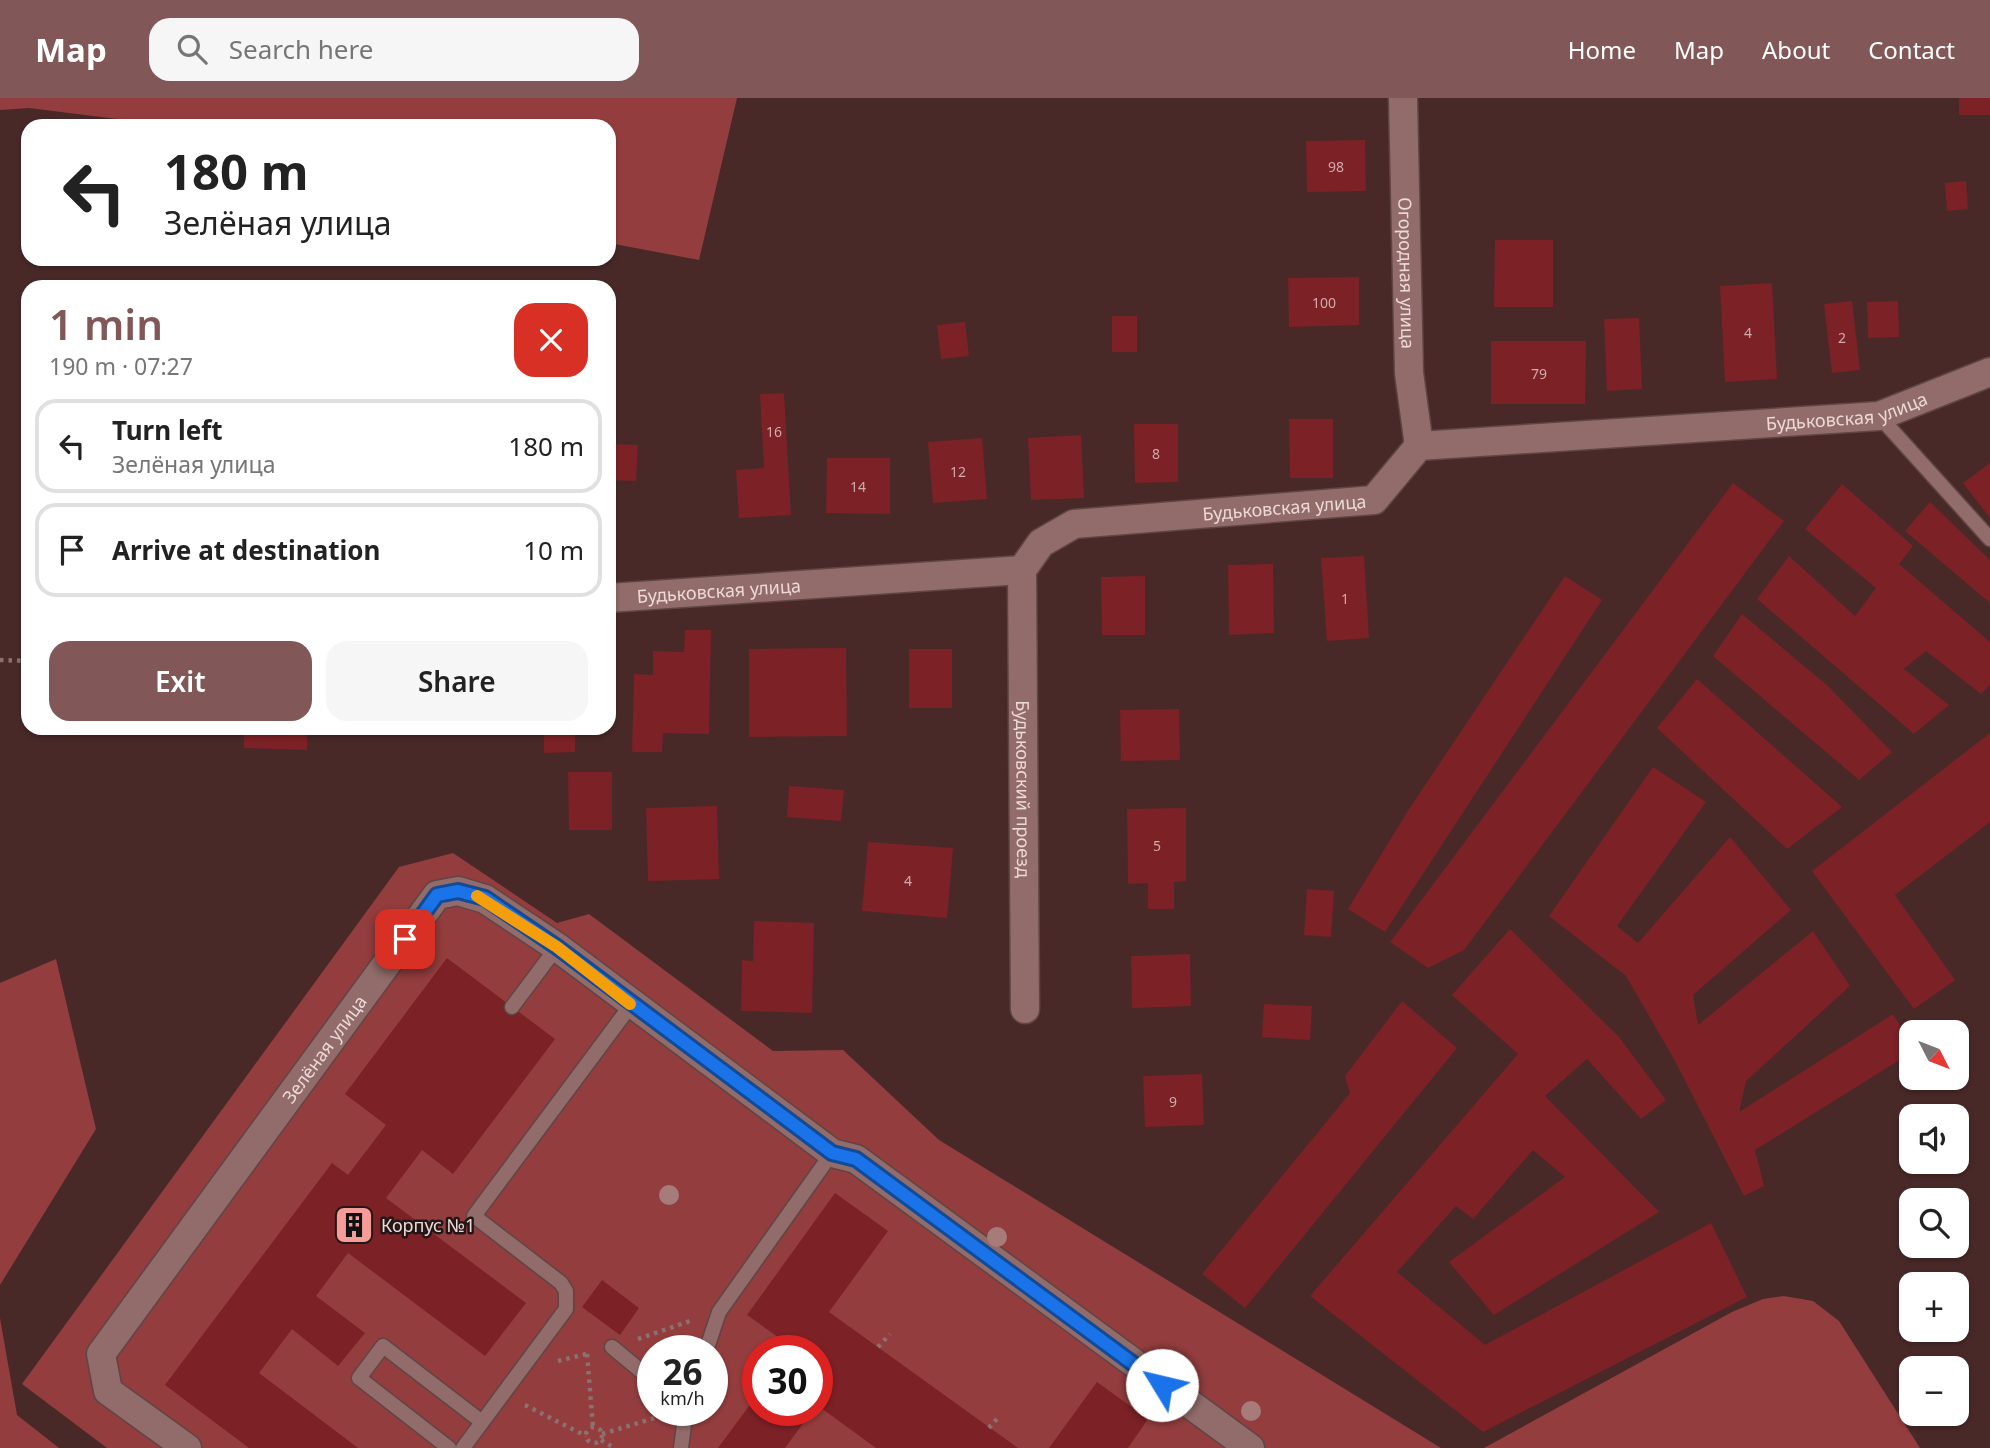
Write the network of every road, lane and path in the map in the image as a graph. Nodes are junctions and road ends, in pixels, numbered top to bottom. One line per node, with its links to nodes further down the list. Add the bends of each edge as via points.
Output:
1 (1403, 98): 4 (street, Огородная улица, via 1409,373)
2 (1990, 372): 3 (street, Будьковская улица)
3 (1879, 416): 4 (street, Будьковская улица); 5 (lane)
4 (1419, 446): 6 (street, Будьковская улица, via 1374,500 1074,523 1041,543)
5 (1990, 539)
6 (1022, 570): 7 (street, Будьковская улица); 13 (street, Будьковский проезд)
7 (616, 598)
8 (0, 660): 9 (path)
9 (21, 661)
10 (557, 947): 11 (street, Зелёная улица); 12 (lane); 30 (street, Зелёная улица, via 485,898 458,891 437,895 100,1354 108,1391)
11 (631, 1005): 14 (street, Зелёная улица); 21 (lane, via 474,1216 566,1291 566,1309)
12 (513, 1007)
13 (1024, 1009)
14 (832, 1153): 16 (lane, via 719,1312); 35 (street, Зелёная улица, via 856,1159)
15 (890, 1334): 17 (path)
16 (711, 1335)
17 (878, 1347)
18 (612, 1348): 20 (lane)
19 (587, 1354): 26 (path)
20 (637, 1368)
21 (503, 1394): 23 (lane); 28 (path)
22 (1000, 1415): 27 (path)
23 (482, 1422): 31 (lane, via 383,1346 359,1378); 32 (lane)
24 (637, 1426): 29 (path)
25 (684, 1426): 34 (lane)
26 (593, 1427): 28 (path); 29 (path)
27 (989, 1428)
28 (586, 1436): 29 (path)
29 (599, 1441): 33 (path)
30 (187, 1448)
31 (449, 1448)
32 (463, 1448)
33 (614, 1448)
34 (681, 1448)
35 (1250, 1448)

